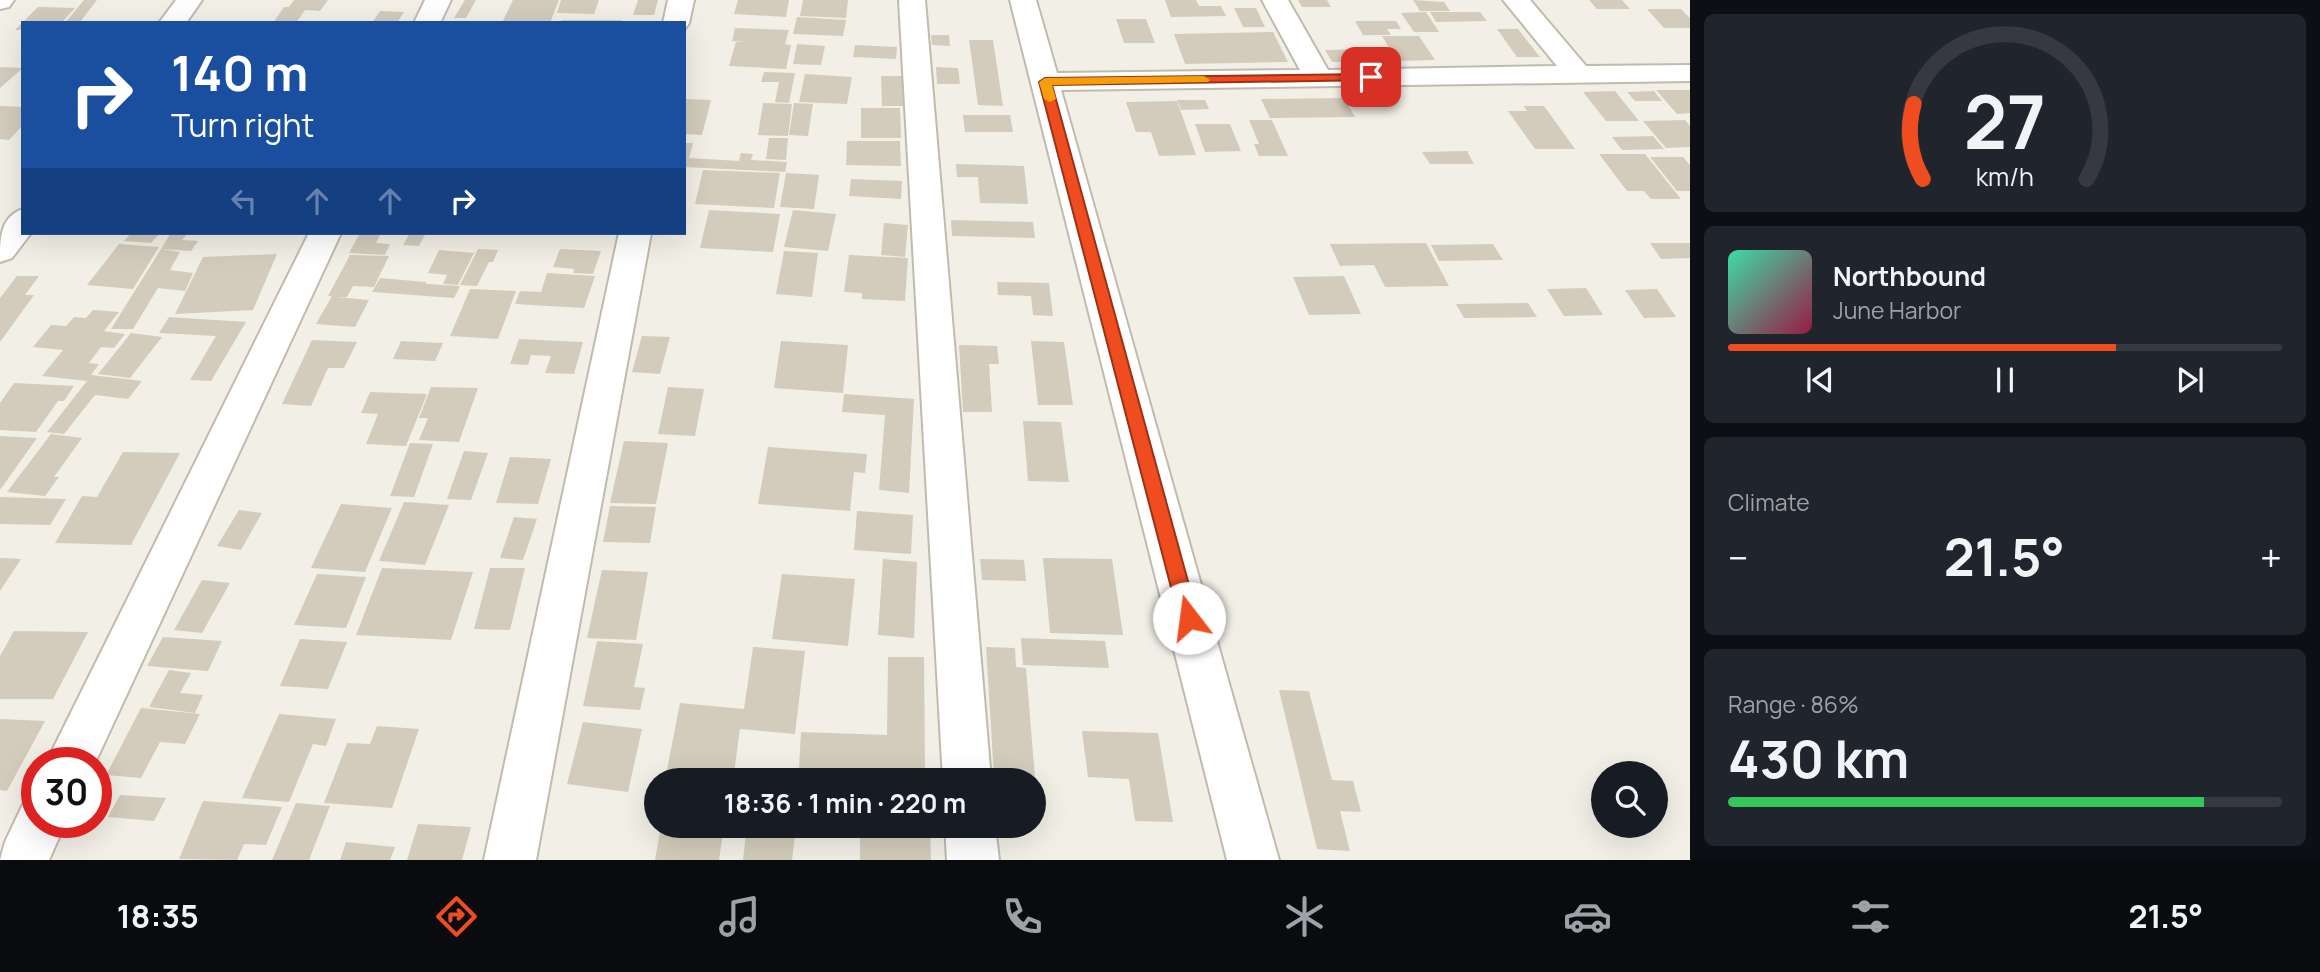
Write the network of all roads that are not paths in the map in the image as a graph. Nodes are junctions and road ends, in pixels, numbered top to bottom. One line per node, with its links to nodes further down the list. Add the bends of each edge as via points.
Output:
1 (189, 0): 8 (street)
2 (438, 0): 9 (street)
3 (681, 0): 10 (street)
4 (912, 0): 20 (street)
5 (1023, 0): 14 (street)
6 (1275, 0): 13 (street)
7 (1516, 0): 12 (street)
8 (173, 21)
9 (428, 21)
10 (676, 21)
11 (1690, 73): 12 (street)
12 (1579, 75): 13 (street)
13 (1319, 78): 14 (street)
14 (1045, 82): 26 (street)
15 (21, 223): 18 (street)
16 (324, 235): 19 (street)
17 (635, 235): 24 (street)
18 (0, 250)
19 (77, 747)
20 (966, 768)
21 (33, 838): 23 (street)
22 (971, 838): 25 (street)
23 (23, 860)
24 (510, 860)
25 (973, 860)
26 (1253, 860)

